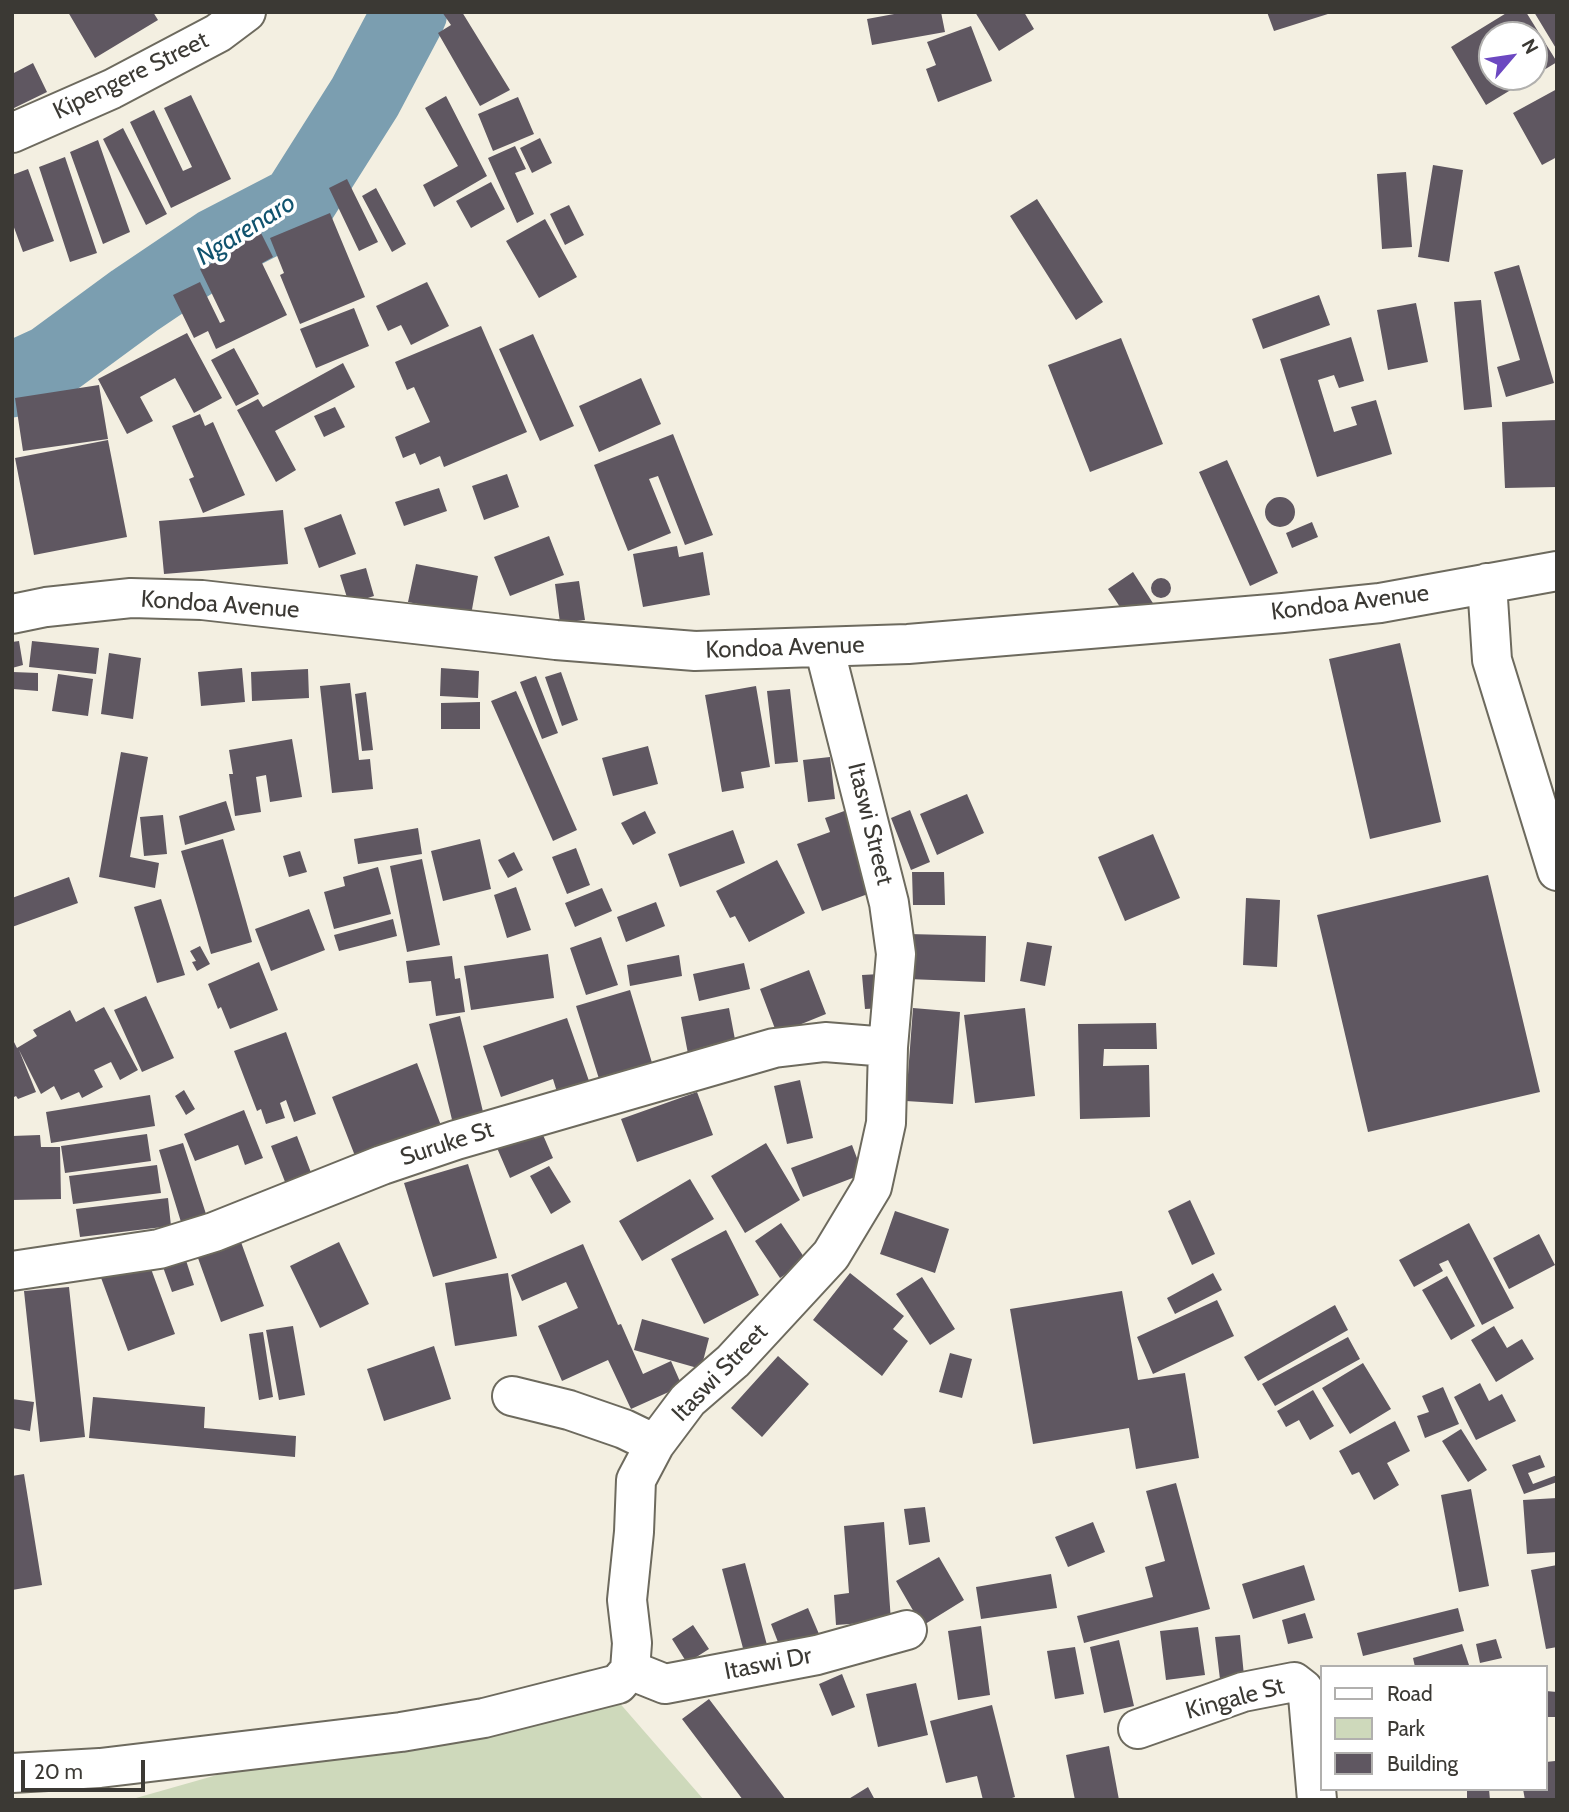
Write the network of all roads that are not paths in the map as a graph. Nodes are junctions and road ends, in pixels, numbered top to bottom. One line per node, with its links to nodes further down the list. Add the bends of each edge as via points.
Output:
1 (246, 12): 2 (street, Kipengere Street, via 218,33 112,89)
2 (12, 133)
3 (1557, 571): 4 (street, Kondoa Avenue)
4 (1487, 583): 6 (street, Kondoa Avenue, via 1380,603 1283,613); 7 (street, via 1492,660)
5 (12, 614): 6 (street, Kondoa Avenue, via 131,598 202,600 695,651)
6 (824, 647): 8 (street, Itaswi Street, via 889,903 896,954)
7 (1557, 871)
8 (888, 1047): 9 (street, Suruke St, via 825,1042 774,1048 456,1140 159,1249); 11 (street, Itaswi Street, via 886,1123 872,1187 831,1255 733,1361 688,1401)
9 (12, 1271)
10 (512, 1396): 11 (street, via 580,1414)
11 (655, 1444): 13 (street, Itaswi Street, via 636,1480 627,1600)
12 (907, 1630): 13 (street, Itaswi Dr, via 817,1655 665,1684)
13 (630, 1670): 15 (street, via 618,1684 484,1718 413,1730 302,1746)
14 (1138, 1729): 16 (street, Kingale St, via 1243,1692 1294,1682 1308,1696)
15 (12, 1773)
16 (1317, 1800)

